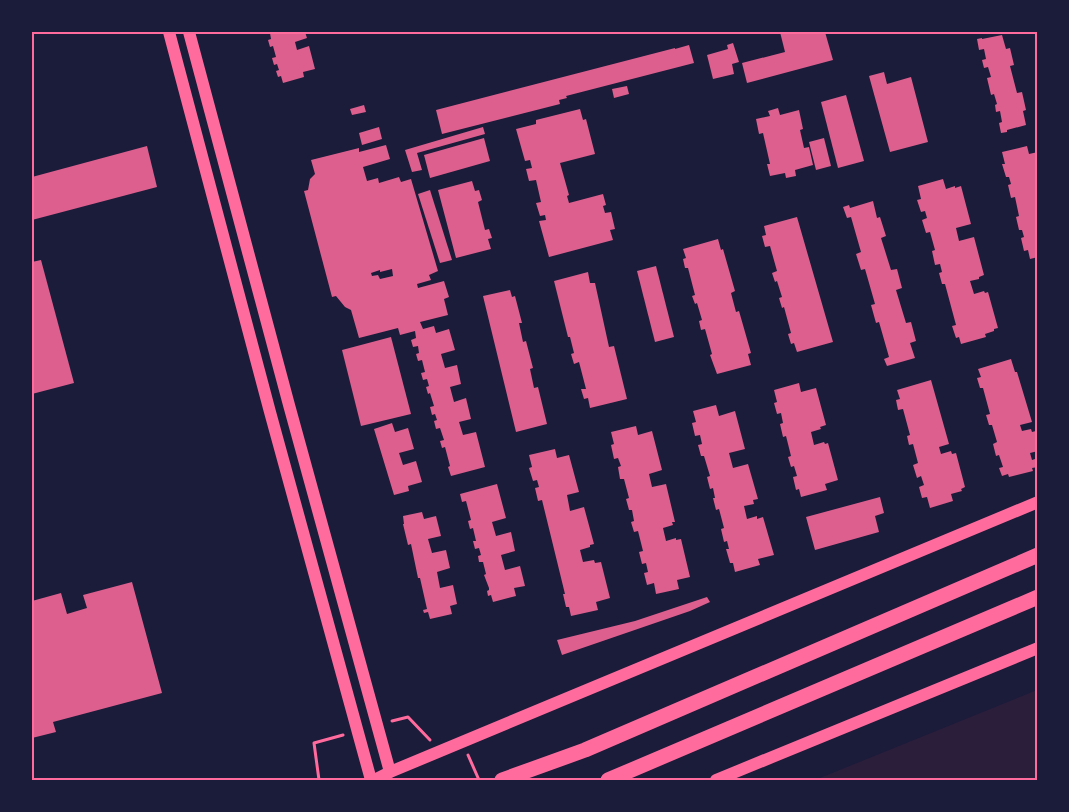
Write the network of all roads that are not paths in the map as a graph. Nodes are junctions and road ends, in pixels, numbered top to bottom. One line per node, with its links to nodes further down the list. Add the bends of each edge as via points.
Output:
1 (169, 32): 8 (main road)
2 (189, 32): 7 (main road)
3 (1038, 502): 7 (main road)
4 (1038, 555): 9 (highway, via 585,750)
5 (1038, 597): 10 (highway)
6 (1038, 648): 11 (main road)
7 (390, 772): 8 (main road)
8 (372, 780)
9 (502, 780)
10 (608, 780)
11 (716, 780)

